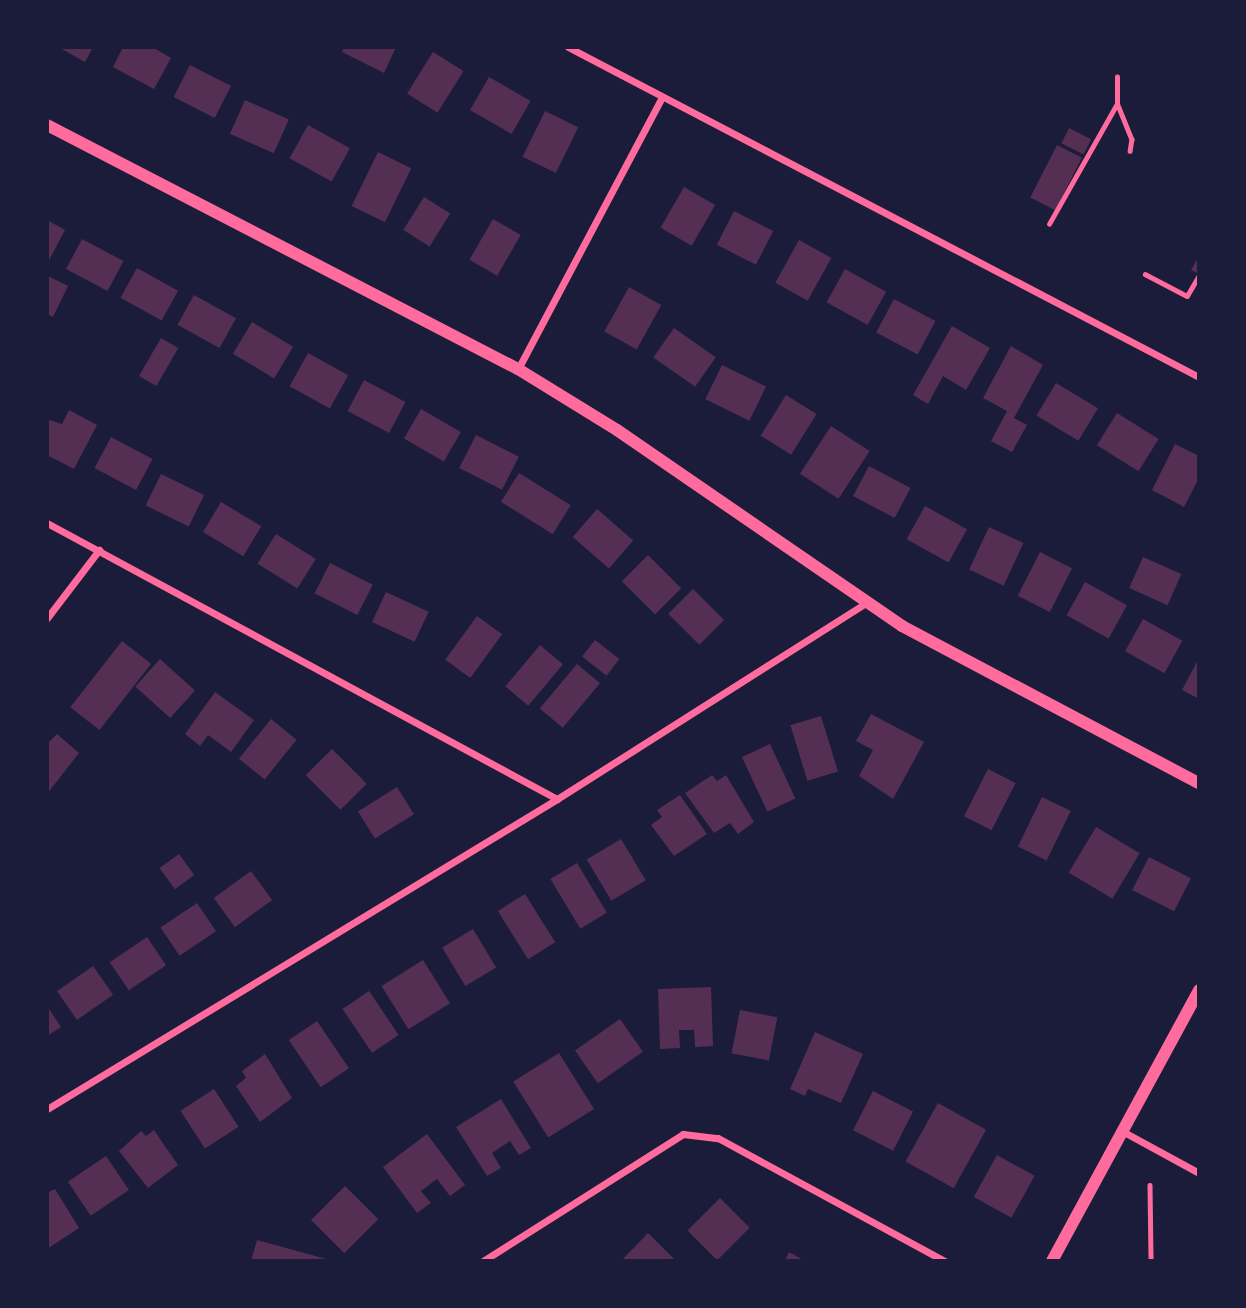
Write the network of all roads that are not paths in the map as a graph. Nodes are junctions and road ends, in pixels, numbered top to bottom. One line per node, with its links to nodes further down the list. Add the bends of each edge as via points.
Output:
1 (568, 47): 2 (street)
2 (662, 97): 4 (street); 5 (street)
3 (47, 125): 4 (street)
4 (518, 369): 8 (street, via 617,430)
5 (1199, 377)
6 (47, 523): 7 (street)
7 (99, 550): 9 (street); 11 (street)
8 (866, 603): 10 (street, via 1012,687); 11 (street)
9 (47, 618)
10 (1199, 783)
11 (557, 799): 13 (street)
12 (1199, 990): 14 (street)
13 (47, 1109)
14 (1122, 1131): 15 (street); 18 (street)
15 (1199, 1173)
16 (483, 1261): 17 (street, via 683,1134 718,1138)
17 (945, 1261)
18 (1052, 1261)

